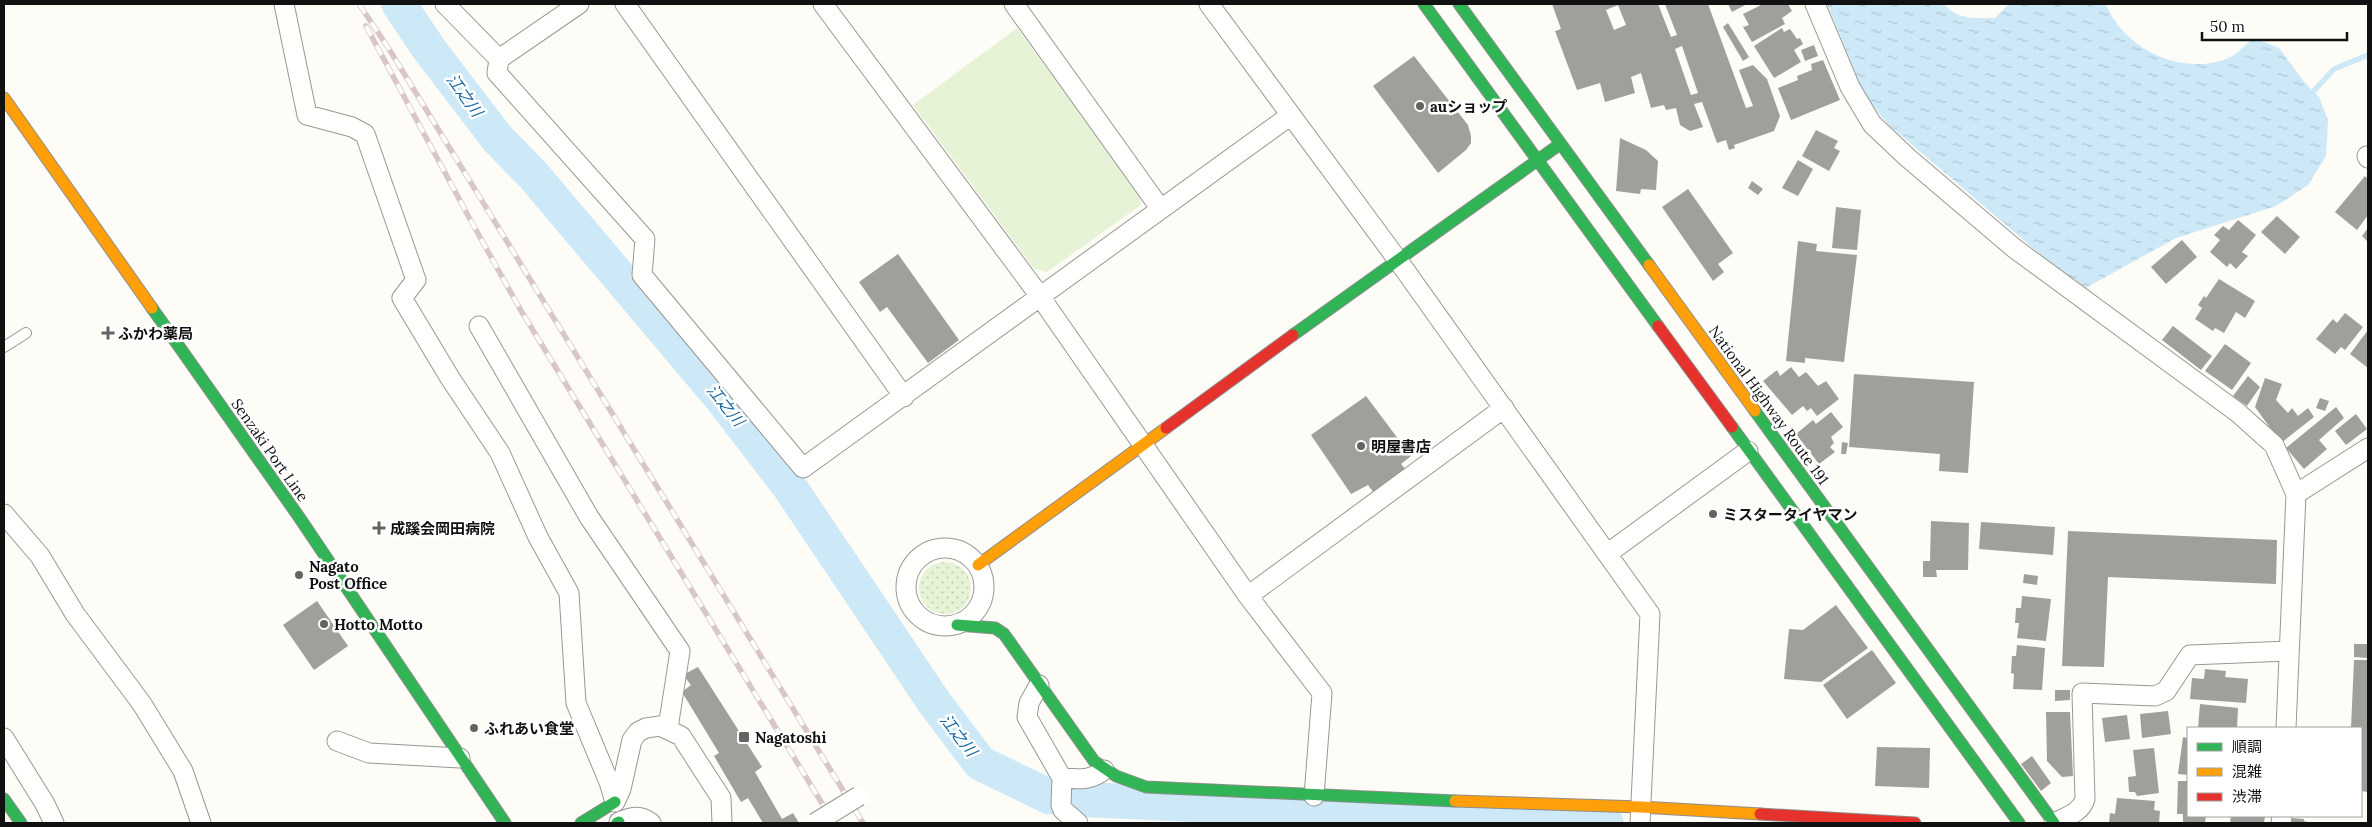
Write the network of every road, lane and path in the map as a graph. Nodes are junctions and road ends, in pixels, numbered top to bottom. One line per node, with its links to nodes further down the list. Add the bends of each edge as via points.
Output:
1 (284, 4): 45 (street, via 307,115 352,127 365,134 416,280 402,298 500,453 538,537 569,593 576,703 610,782)
2 (445, 4): 11 (street)
3 (580, 4): 11 (street)
4 (625, 4): 22 (street)
5 (823, 4): 18 (street)
6 (1014, 4): 16 (street)
7 (1209, 4): 13 (street)
8 (1424, 4): 15 (main road)
9 (1459, 4): 14 (main road, National Highway Route 191)
10 (1815, 4): 27 (street, via 1850,87 1872,124 2014,248 2237,412 2274,445)
11 (499, 59): 22 (street, via 497,73 646,239 642,275 803,468)
12 (4, 98): 39 (main road, Senzaki Port Line, via 299,517)
13 (1291, 115): 16 (street); 17 (street)
14 (1561, 144): 15 (main road); 59 (main road, National Highway Route 191)
15 (1538, 160): 17 (main road); 26 (main road)
16 (1160, 208): 18 (street)
17 (1397, 260): 23 (street); 24 (main road)
18 (1039, 296): 22 (street); 24 (street)
19 (479, 326): 36 (street, via 590,517 680,650)
20 (26, 333): 21 (lane)
21 (4, 347)
22 (904, 397)
23 (1504, 408): 29 (street); 31 (street)
24 (1143, 445): 30 (main road); 31 (street)
25 (2368, 448): 27 (street)
26 (1748, 451): 29 (street); 58 (main road)
27 (2296, 494): 33 (street)
28 (4, 514): 49 (street, via 40,556 75,614 142,704 183,772)
29 (1607, 554): 46 (street, via 1650,614)
30 (978, 566): 32 (street, via 983,576 982,598 971,617); 32 (street, via 961,551 938,548 918,558 906,577 907,600 920,618 940,626)
31 (1248, 596): 43 (street, via 1322,693)
32 (956, 625): 34 (main road, via 995,628 1004,634)
33 (2289, 650): 35 (street); 59 (street, via 2190,656 2166,691 2156,696 2082,693 2085,799 2076,812)
34 (1039, 685): 40 (main road); 41 (street, via 1029,703 1027,717)
35 (2286, 727)
36 (668, 728): 45 (street, via 646,728 632,740 622,789); 54 (street, via 682,736 721,798)
37 (4, 738): 48 (street)
38 (338, 741): 39 (street, via 369,753)
39 (460, 758): 50 (main road, Senzaki Port Line)
40 (1104, 770): 41 (street, via 1087,779); 43 (main road, via 1129,783 1146,787)
41 (1062, 778): 56 (street, via 1061,805 1065,814)
42 (859, 796): 55 (street, bridge)
43 (1314, 796): 46 (main road)
44 (4, 799): 47 (main road)
45 (615, 802): 51 (main road)
46 (1640, 815): 57 (main road)
47 (21, 823)
48 (54, 823)
49 (201, 823)
50 (505, 823)
51 (582, 823)
52 (618, 823): 53 (street, via 632,817 643,817)
53 (651, 823)
54 (722, 823)
55 (814, 823)
56 (1078, 823)
57 (1915, 823)
58 (2019, 823)
59 (2053, 823)

